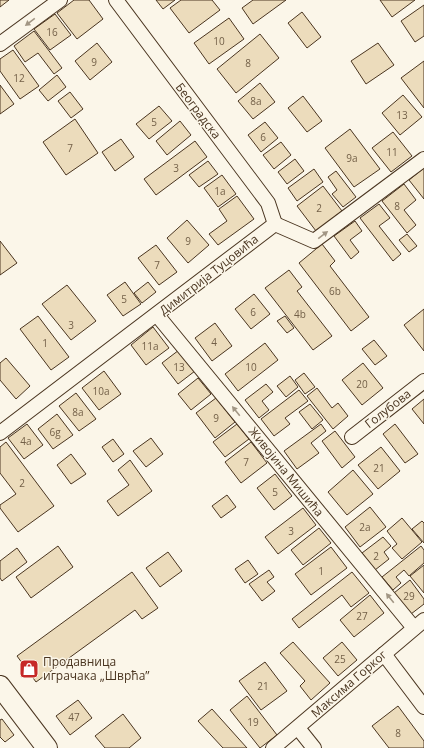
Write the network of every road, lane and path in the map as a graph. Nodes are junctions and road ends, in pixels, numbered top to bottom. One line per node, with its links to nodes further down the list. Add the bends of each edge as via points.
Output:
1 (60, 0): 3 (street, one-way to 3)
2 (116, 0): 5 (street, Београдска, via 268,203)
3 (0, 44)
4 (424, 159): 5 (street, one-way to 4, via 314,241)
5 (275, 224): 6 (street, Димитрија Туцовића)
6 (157, 315): 8 (street, Димитрија Туцовића); 10 (street, Живојина Мишића, one-way to 6)
7 (424, 381): 9 (street, Голубова)
8 (0, 433)
9 (352, 437)
10 (419, 624): 11 (street, Максима Горког)
11 (384, 654): 13 (street); 14 (street, Максима Горког)
12 (0, 686): 15 (street)
13 (424, 708)
14 (298, 728): 16 (street, Максима Горког); 17 (street)
15 (46, 748)
16 (273, 748)
17 (314, 748)

